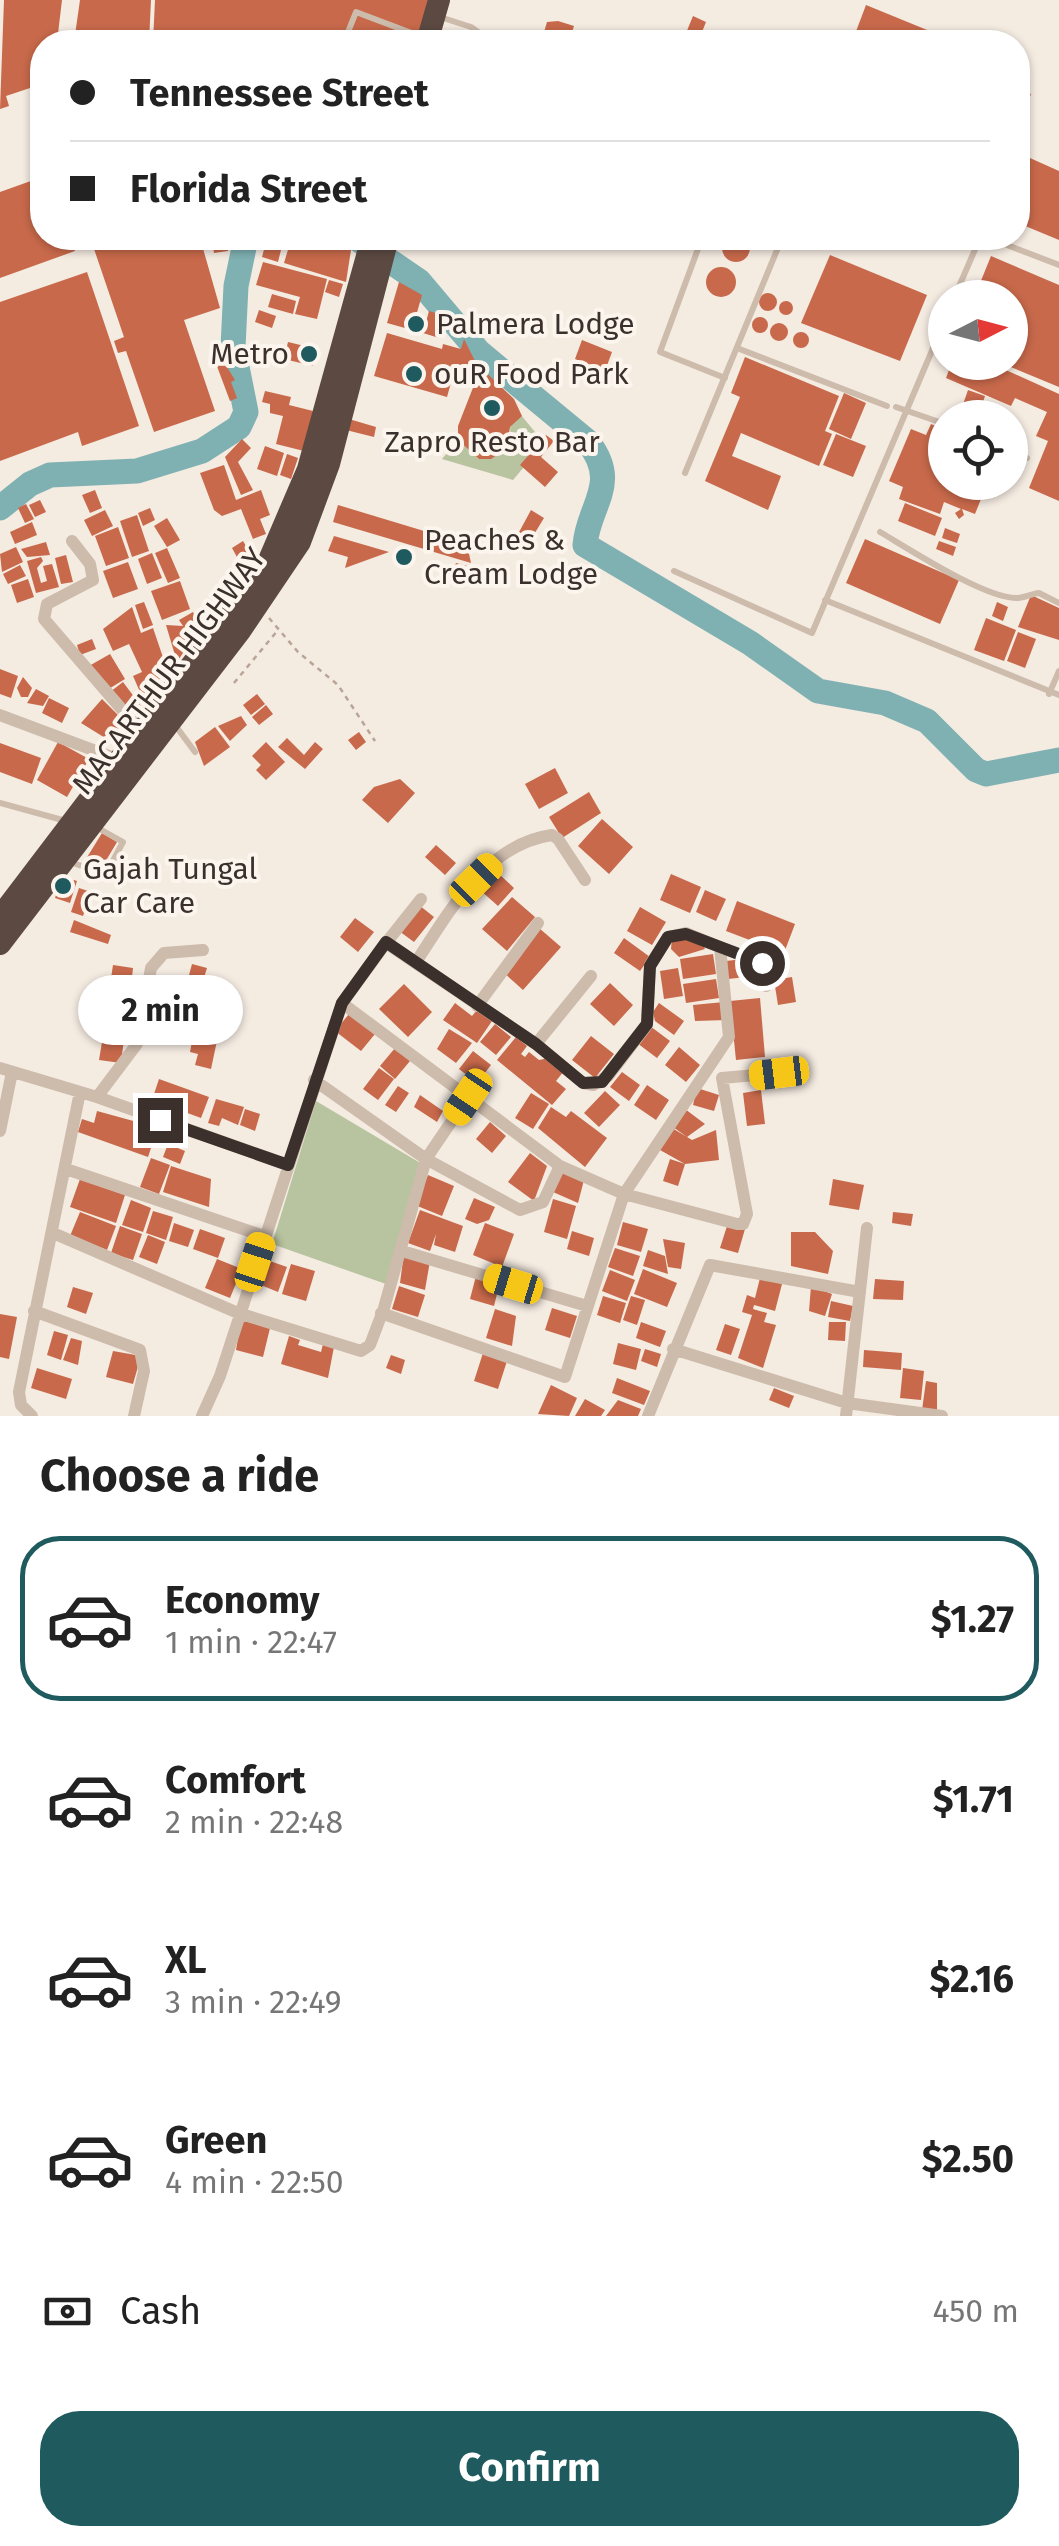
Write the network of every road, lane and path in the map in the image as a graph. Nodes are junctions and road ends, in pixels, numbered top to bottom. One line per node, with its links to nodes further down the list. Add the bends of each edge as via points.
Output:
1 (438, 25): 3 (lane); 4 (lane)
2 (349, 30): 3 (lane, via 356,12)
3 (405, 30)
4 (475, 30)
5 (376, 250): 15 (highway, MACARTHUR HIGHWAY)
6 (698, 250): 14 (lane, via 660,352)
7 (777, 250): 12 (lane)
8 (975, 250): 11 (lane)
9 (1020, 250): 10 (lane)
10 (1059, 265)
11 (962, 280)
12 (737, 348): 14 (lane); 16 (lane)
13 (928, 360): 16 (lane)
14 (725, 378): 18 (lane)
15 (342, 380): 24 (highway, MACARTHUR HIGHWAY, via 314,507); 31 (highway, MACARTHUR HIGHWAY, via 266,567)
16 (908, 408): 17 (lane); 22 (lane)
17 (928, 417)
18 (685, 473)
19 (880, 532): 23 (lane, via 1005,595 1038,593)
20 (72, 541): 32 (street, via 93,580 47,604 44,620)
21 (674, 571): 22 (lane, via 812,633)
22 (826, 600): 28 (lane)
23 (1059, 603)
24 (259, 606): 25 (path); 31 (highway, MACARTHUR HIGHWAY)
25 (279, 629): 27 (path); 33 (path, via 338,685)
26 (1059, 670): 28 (lane)
27 (234, 683)
28 (1049, 694): 29 (lane)
29 (1059, 695)
30 (0, 715): 35 (street)
31 (164, 718): 32 (highway, MACARTHUR HIGHWAY); 34 (lane)
32 (149, 738): 35 (highway, MACARTHUR HIGHWAY)
33 (375, 742)
34 (195, 752)
35 (128, 764): 37 (highway, MACARTHUR HIGHWAY)
36 (0, 803): 37 (lane)
37 (82, 823): 38 (highway, MACARTHUR HIGHWAY); 38 (lane, via 123,842 108,870)
38 (56, 857): 41 (highway, MACARTHUR HIGHWAY); 44 (highway, MACARTHUR HIGHWAY)
39 (584, 880): 47 (street, via 552,835 525,842 476,880)
40 (421, 899): 43 (street)
41 (0, 917)
42 (538, 923): 51 (street)
43 (386, 942): 47 (street); 50 (street)
44 (0, 944)
45 (720, 947): 49 (street, via 762,963); 52 (street, via 686,934 668,937 650,966 647,1024 602,1082 583,1083); 53 (street, via 730,1030)
46 (202, 950): 59 (street, via 164,953 152,968 136,1044)
47 (416, 962): 51 (street)
48 (590, 976): 52 (street)
49 (766, 986)
50 (342, 1003): 57 (street); 60 (street)
51 (477, 1006): 52 (street)
52 (536, 1044)
53 (708, 1067): 56 (street); 66 (street)
54 (6, 1070): 58 (street); 61 (street)
55 (779, 1073): 56 (street)
56 (722, 1078): 66 (street, via 747,1214 743,1224)
57 (314, 1080): 62 (street); 63 (street)
58 (80, 1092): 59 (street); 65 (street)
59 (97, 1097): 63 (street)
60 (468, 1097): 62 (street); 64 (street)
61 (0, 1131)
62 (426, 1159): 64 (street, via 520,1210 543,1202); 70 (street)
63 (288, 1165): 69 (street)
64 (560, 1166): 66 (street)
65 (66, 1169): 68 (street); 69 (street)
66 (624, 1194): 72 (street)
67 (867, 1228): 71 (street)
68 (53, 1233): 73 (street); 75 (street)
69 (264, 1236): 75 (street)
70 (402, 1251): 72 (street); 74 (street)
71 (860, 1292): 76 (street, via 710,1265); 77 (street)
72 (587, 1306): 74 (street, via 565,1376)
73 (34, 1311): 78 (street, via 18,1400); 79 (street, via 140,1350 144,1371)
74 (381, 1312): 75 (street, via 370,1345 361,1351)
75 (238, 1313): 80 (street)
76 (673, 1349): 77 (street); 81 (street)
77 (847, 1410): 82 (street)
78 (32, 1416)
79 (134, 1416)
80 (202, 1416)
81 (648, 1416)
82 (942, 1416)

